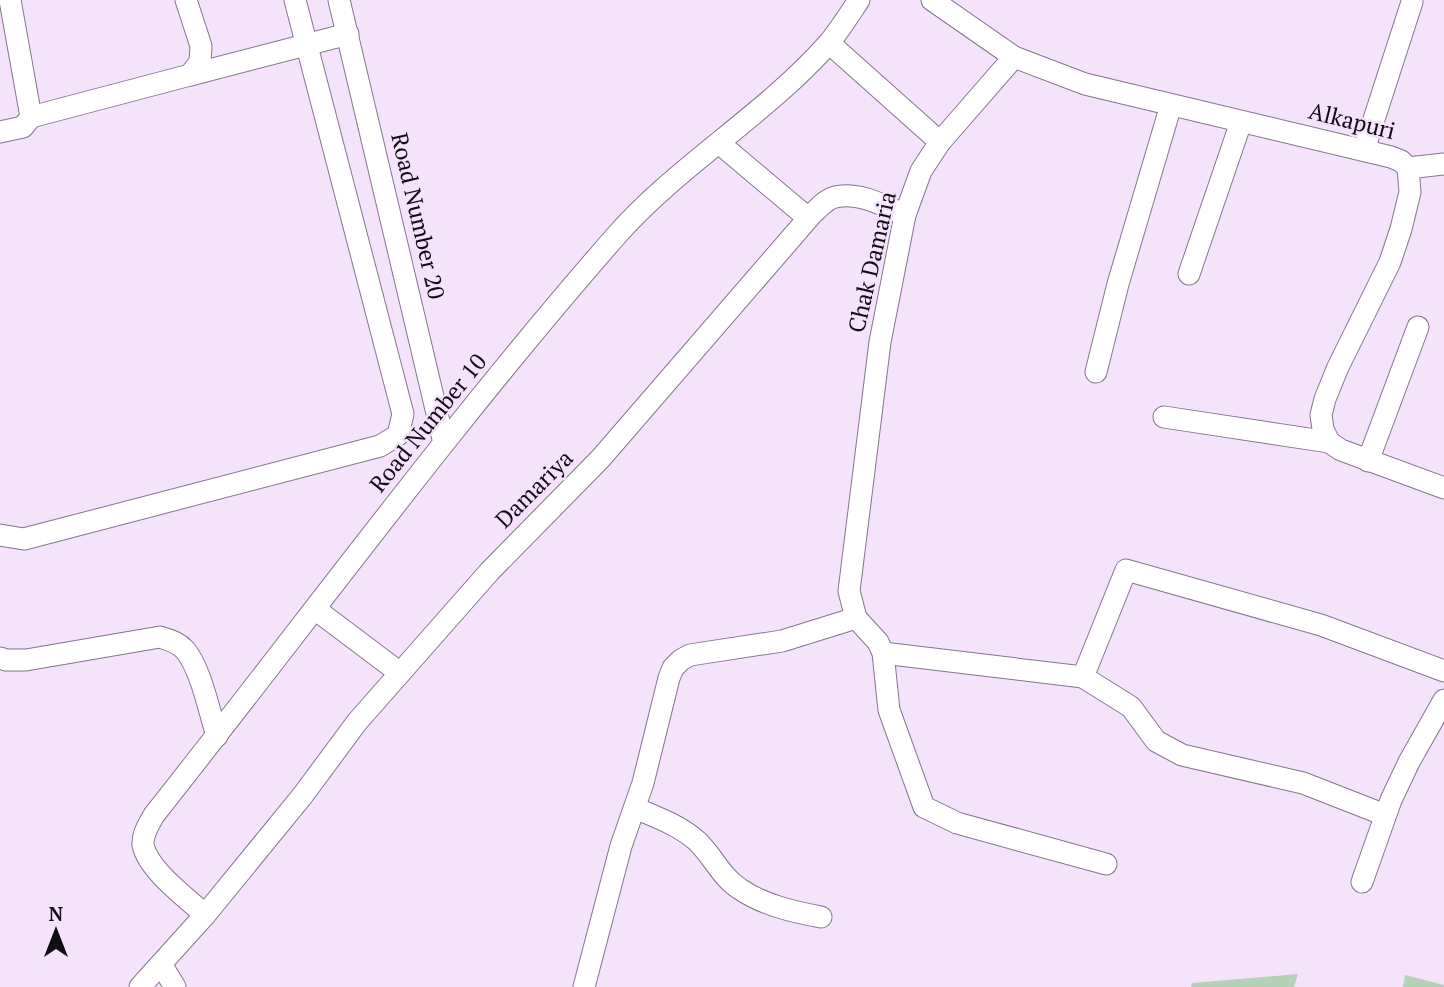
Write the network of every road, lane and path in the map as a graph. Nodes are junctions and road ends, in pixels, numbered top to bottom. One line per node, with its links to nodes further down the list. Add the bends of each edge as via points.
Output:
1 (10, 0): 15 (street)
2 (186, 0): 13 (street, via 201,46 200,62)
3 (295, 0): 11 (street)
4 (339, 0): 9 (street, Road Number 20)
5 (859, 0): 10 (street, Road Number 10)
6 (932, 0): 8 (street, Alkapuri)
7 (1412, 2): 20 (street)
8 (956, 7): 12 (street, Alkapuri)
9 (348, 34): 11 (street); 30 (street, Road Number 20)
10 (829, 43): 18 (street); 19 (street, Road Number 10)
11 (307, 45): 13 (street); 33 (street, via 403,414 398,435 380,446 24,539)
12 (1014, 57): 14 (street, Alkapuri, via 1085,84); 18 (street, Chak Damaria)
13 (190, 75): 15 (street)
14 (1171, 105): 16 (street, Alkapuri); 27 (street)
15 (27, 122): 17 (street)
16 (1241, 122): 20 (street, Alkapuri); 25 (street)
17 (0, 132)
18 (940, 142): 23 (street, Chak Damaria, via 922,171)
19 (719, 143): 24 (street); 30 (street, Road Number 10, via 663,188 616,236)
20 (1364, 150): 22 (street, Alkapuri, via 1401,160)
21 (1444, 164): 22 (street)
22 (1408, 168): 29 (street, Alkapuri, via 1410,192 1390,262 1325,399 1321,415)
23 (905, 215): 24 (street, Damariya, via 852,196 835,197); 35 (street, Chak Damaria, via 880,342 849,591)
24 (808, 218): 39 (street, Damariya, via 601,458 490,571)
25 (1189, 274)
26 (1418, 327): 31 (street)
27 (1096, 372)
28 (1164, 417): 29 (street)
29 (1329, 442): 31 (street)
30 (444, 443): 34 (street, Road Number 10)
31 (1368, 461): 32 (street)
32 (1444, 488)
33 (0, 534)
34 (315, 609): 39 (street); 42 (street, Road Number 10)
35 (856, 618): 36 (street); 43 (street, via 782,641 681,660 669,678)
36 (883, 653): 40 (street); 45 (street, via 889,710 924,807 957,822)
37 (2, 661): 42 (street, via 160,638 174,641 194,665)
38 (1444, 671): 40 (street, via 1321,625 1126,570)
39 (400, 673): 47 (street, Damariya)
40 (1083, 677): 44 (street, via 1131,708 1156,741 1182,754 1303,783)
41 (1444, 700): 44 (street)
42 (217, 736): 47 (street, Road Number 10, via 154,815 143,844 157,869)
43 (635, 808): 48 (street, via 686,832 743,891); 52 (street)
44 (1385, 815): 46 (street)
45 (1106, 864)
46 (1362, 882)
47 (205, 915): 49 (street, Damariya)
48 (821, 917)
49 (161, 964): 50 (street, Damariya); 51 (street)
50 (140, 987)
51 (174, 987)
52 (584, 987)

